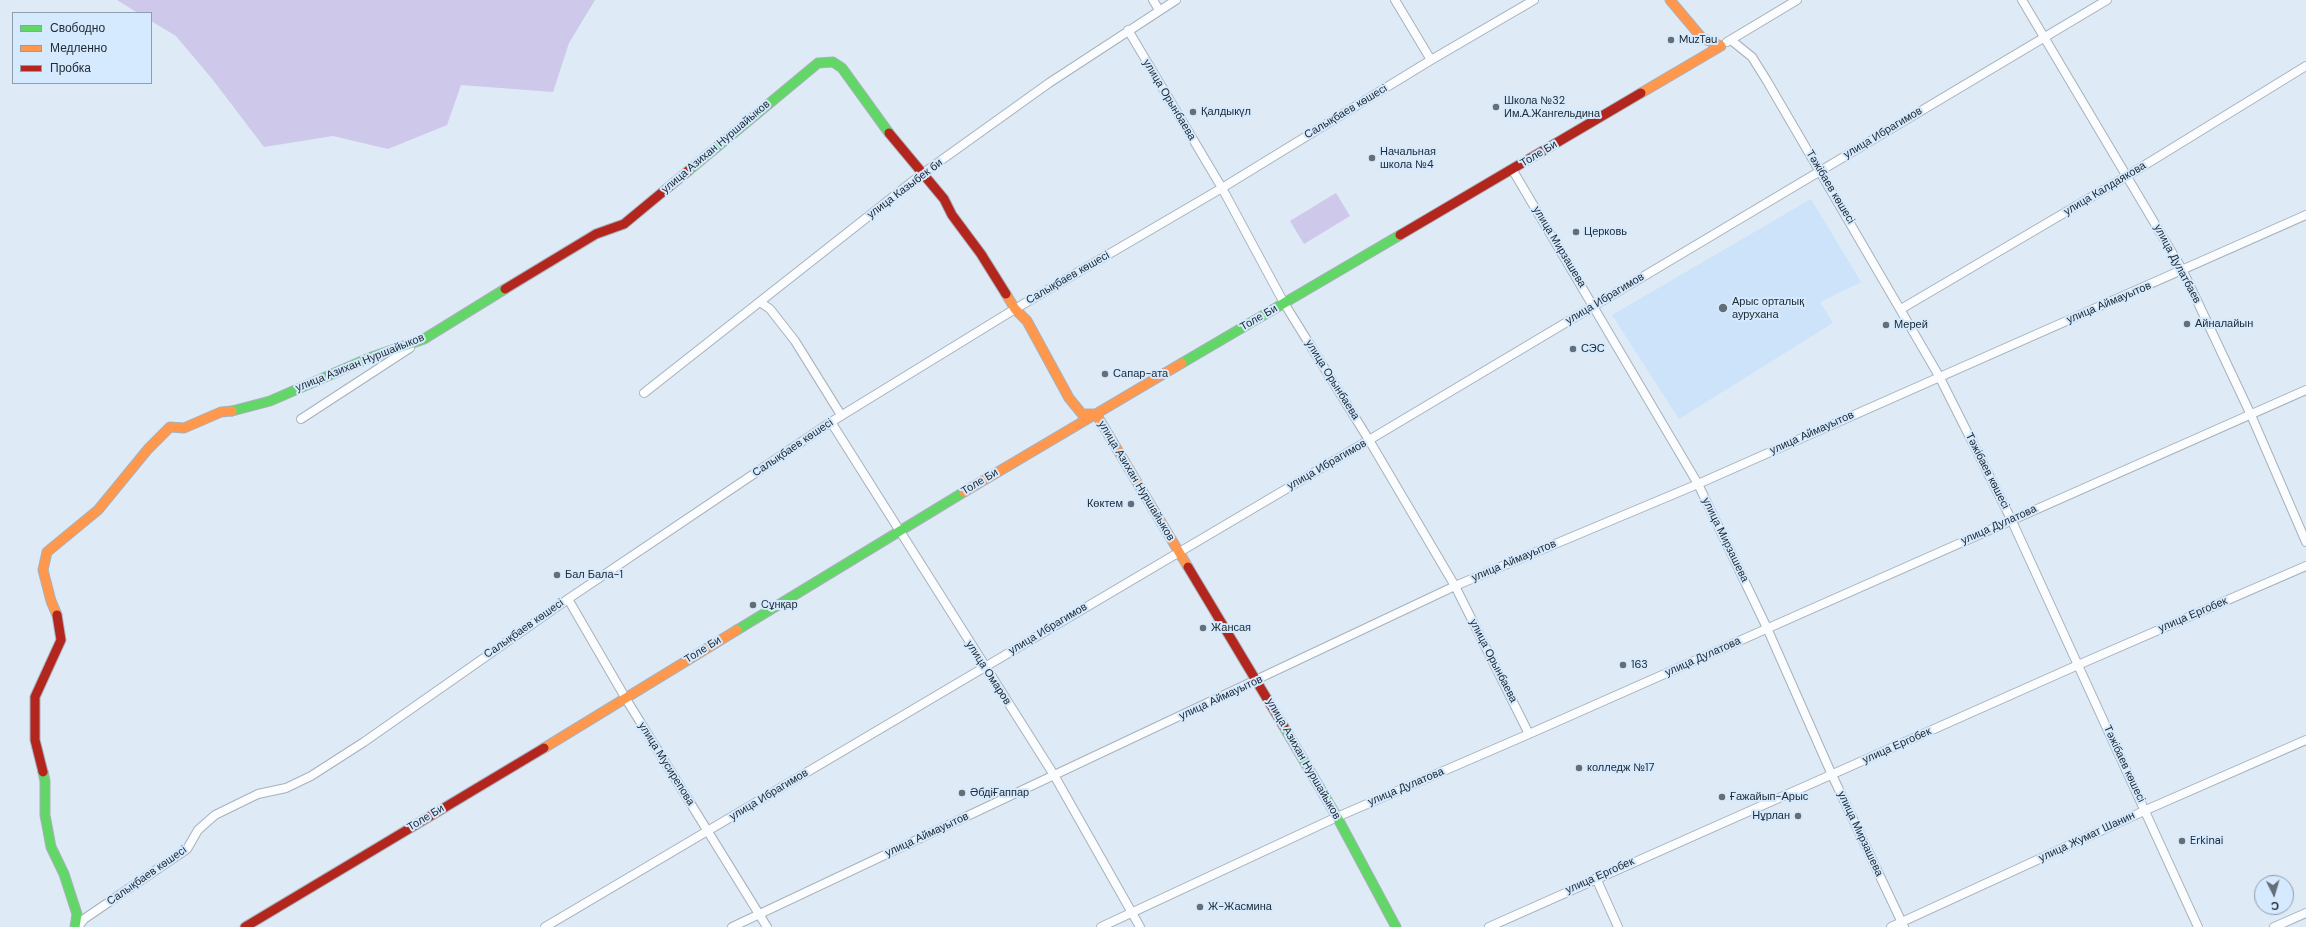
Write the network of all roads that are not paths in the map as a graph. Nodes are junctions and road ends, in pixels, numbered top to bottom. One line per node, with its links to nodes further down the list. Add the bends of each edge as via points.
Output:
1 (1153, 0): 9 (street)
2 (1176, 0): 9 (street, улица Казыбек би)
3 (1395, 0): 14 (street)
4 (1534, 0): 14 (street, Салықбаев көшесі)
5 (1670, 0): 13 (street, via 1702,38)
6 (1797, 0): 12 (street)
7 (2022, 0): 11 (street, улица Дулатбаев)
8 (2108, 0): 11 (street, улица Ибрагимов)
9 (1159, 10): 10 (street, улица Казыбек би)
10 (1128, 30): 18 (street, улица Казыбек би); 20 (street, улица Орынбаева)
11 (2044, 38): 17 (street, улица Ибрагимов); 19 (street, улица Дулатбаев)
12 (1731, 40): 13 (street); 17 (street, Тәжібаев көшесі, via 1752,57)
13 (1721, 46): 16 (street, Толе Би)
14 (1431, 60): 20 (street, Салықбаев көшесі)
15 (2306, 66): 19 (street, улица Калдаякова)
16 (1512, 170): 24 (street, Толе Би); 25 (street, улица Мирзашева)
17 (1820, 171): 25 (street, улица Ибрагимов); 27 (street, Тәжібаев көшесі)
18 (922, 174): 23 (street, улица Казыбек би); 26 (street, улица Азихан Нуршайыков, via 944,199 952,216 981,254); 28 (street, улица Азихан Нуршайыков, via 842,68 833,62 818,63 624,224 596,234 567,250)
19 (2127, 176): 22 (street, улица Дулатбаев); 27 (street, улица Калдаякова)
20 (1222, 188): 24 (street, улица Орынбаева); 26 (street, Салықбаев көшесі)
21 (2306, 215): 22 (street, улица Аймауытов)
22 (2183, 271): 29 (street, улица Аймауытов); 34 (street, улица Дулатбаев)
23 (760, 302): 31 (street, улица Казыбек би); 33 (street, via 770,309 795,341)
24 (1284, 303): 32 (street, Толе Би); 37 (street, улица Орынбаева)
25 (1594, 305): 37 (street, улица Ибрагимов); 38 (street, улица Мирзашева)
26 (1015, 308): 32 (street, улица Азихан Нуршайыков, via 1027,321 1069,398 1082,414); 33 (street, Салықбаев көшесі)
27 (1901, 309): 29 (street, Тәжібаев көшесі)
28 (424, 339): 35 (street); 63 (street, улица Азихан Нуршайыков, via 369,358 270,400 241,410 221,412 184,428 170,427 148,449 98,510 47,552 43,570 51,601 59,619 61,640 35,697 36,740 45,781 45,815 52,847 77,914)
29 (1940, 376): 38 (street, улица Аймауытов); 39 (street, Тәжібаев көшесі)
30 (2306, 390): 34 (street, улица Дулатова)
31 (644, 394)
32 (1096, 414): 40 (street, Толе Би); 42 (street, улица Азихан Нуршайыков)
33 (841, 415): 36 (street, Салықбаев көшесі)
34 (2251, 415): 39 (street, улица Дулатова); 41 (street, улица Дулатбаев)
35 (301, 419)
36 (831, 422): 40 (street, улица Омаров); 45 (street, Салықбаев көшесі)
37 (1369, 440): 42 (street, улица Ибрагимов); 44 (street, улица Орынбаева)
38 (1698, 484): 44 (street, улица Аймауытов); 46 (street, улица Мирзашева)
39 (2011, 519): 46 (street, улица Дулатова); 47 (street, Тәжібаев көшесі)
40 (898, 531): 48 (street, улица Омаров); 50 (street, Толе Би)
41 (2306, 542)
42 (1179, 551): 48 (street, улица Ибрагимов); 49 (street, улица Азихан Нуршайыков)
43 (2306, 566): 47 (street, улица Ергобек)
44 (1455, 586): 49 (street, улица Аймауытов); 51 (street, улица Орынбаева)
45 (568, 599): 50 (street, улица Мусирепова); 63 (street, Салықбаев көшесі, via 364,742 311,776 286,788 258,794 215,815 198,830 187,849)
46 (1767, 628): 51 (street, улица Дулатова); 54 (street, улица Мирзашева)
47 (2078, 665): 54 (street, улица Ергобек); 55 (street, Тәжібаев көшесі)
48 (985, 667): 53 (street, улица Омаров); 57 (street, улица Ибрагимов)
49 (1257, 680): 53 (street, улица Аймауытов); 56 (street, улица Азихан Нуршайыков)
50 (626, 699): 57 (street, улица Мусирепова); 64 (street, Толе Би)
51 (1529, 734): 56 (street, улица Дулатова)
52 (2306, 740): 55 (street, улица Жумат Шанин)
53 (1054, 775): 59 (street, улица Аймауытов); 61 (street, улица Омаров)
54 (1832, 775): 58 (street, улица Ергобек); 62 (street, улица Мирзашева)
55 (2146, 810): 62 (street, улица Жумат Шанин); 74 (street, Тәжібаев көшесі)
56 (1337, 817): 61 (street, улица Дулатова); 70 (street, улица Азихан Нуршайыков)
57 (708, 831): 59 (street, улица Мусирепова); 65 (street, улица Ибрагимов)
58 (1596, 878): 71 (street, улица Ергобек); 72 (street)
59 (760, 913): 66 (street, улица Аймауытов); 67 (street, улица Мусирепова)
60 (2306, 913): 75 (street)
61 (1131, 914): 68 (street, улица Дулатова); 69 (street, улица Омаров)
62 (1903, 925): 73 (street, улица Жумат Шанин)
63 (76, 927)
64 (245, 927)
65 (545, 927)
66 (732, 927)
67 (767, 927)
68 (1101, 927)
69 (1140, 927)
70 (1396, 927)
71 (1489, 927)
72 (1618, 927)
73 (1891, 927)
74 (2198, 927)
75 (2274, 927)

